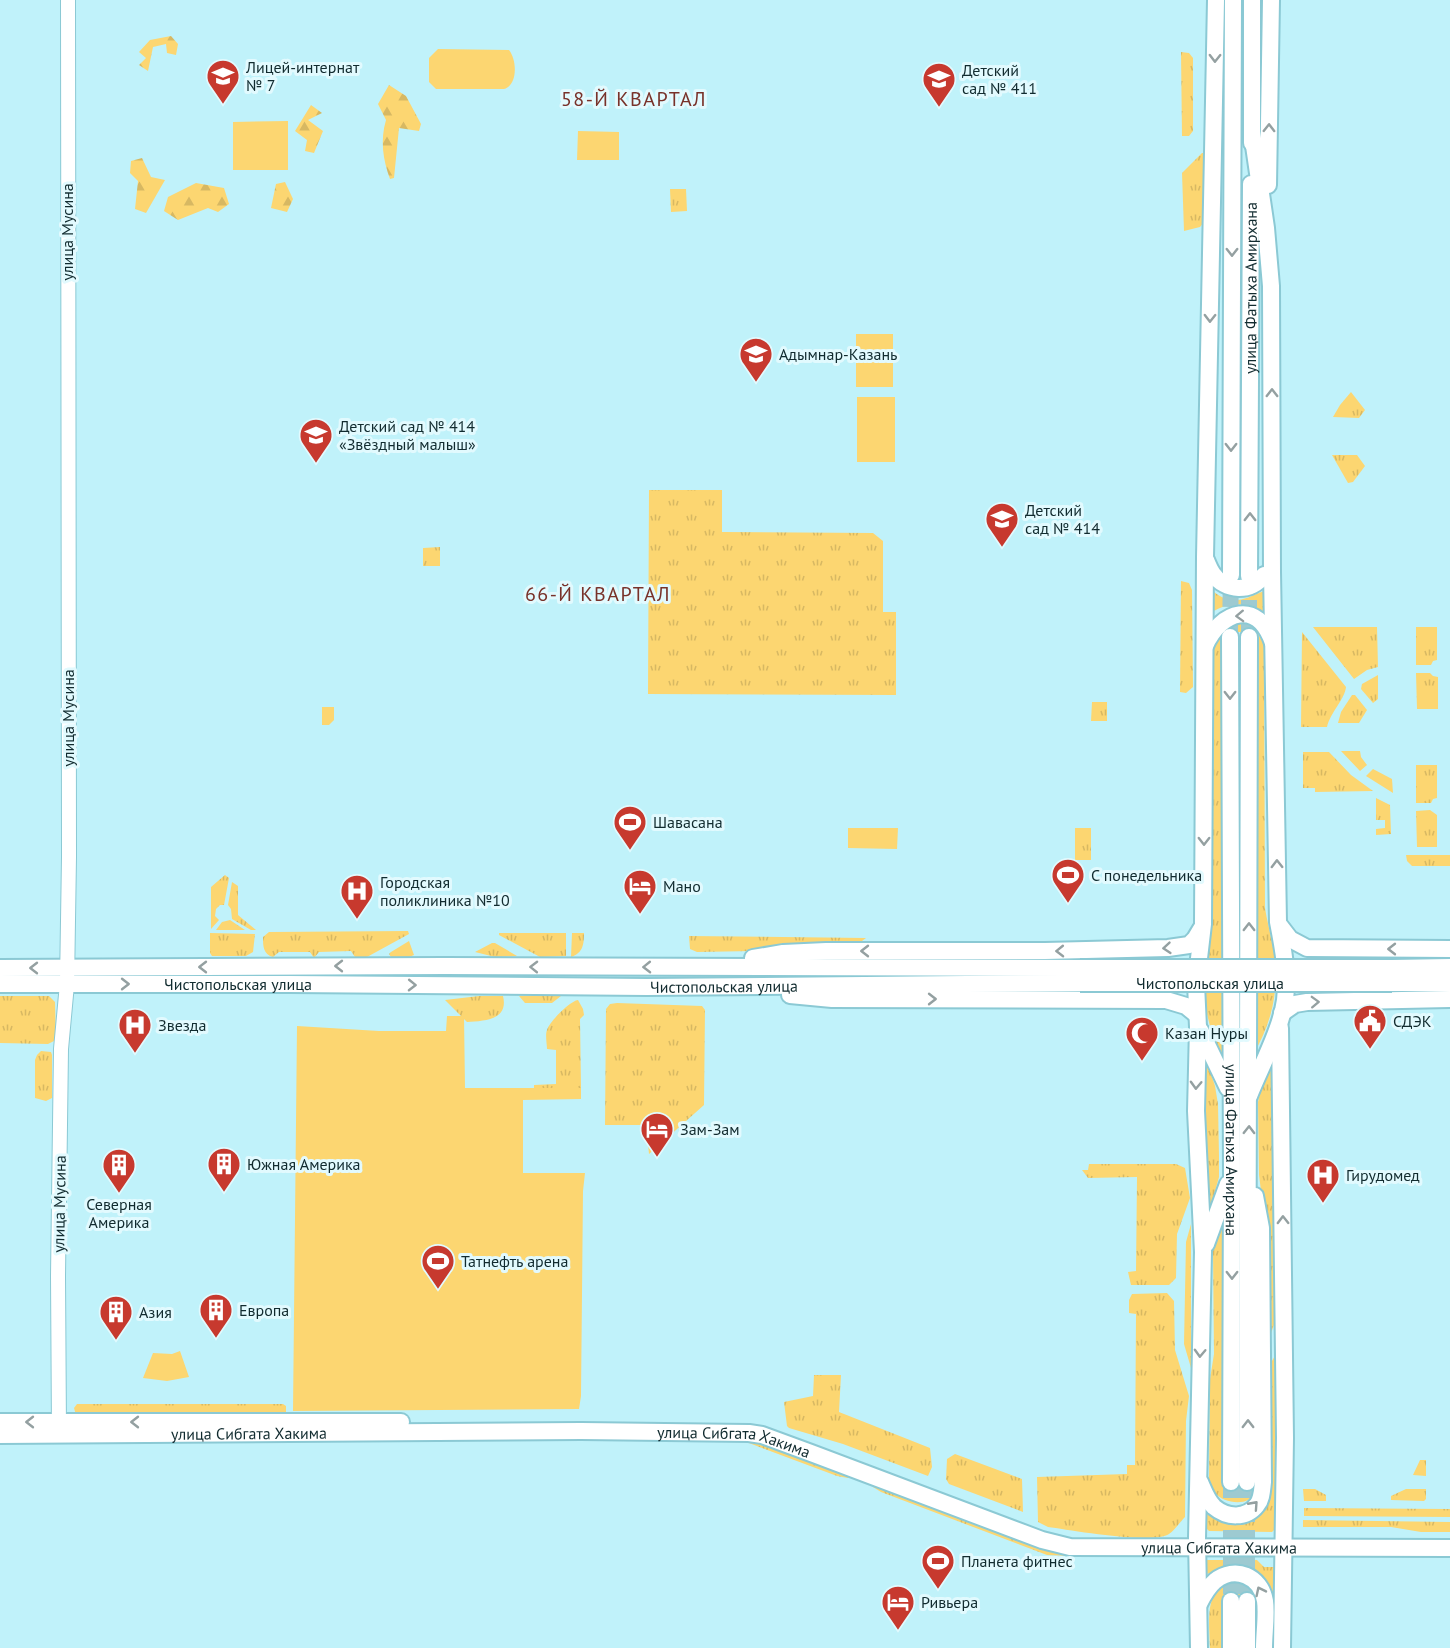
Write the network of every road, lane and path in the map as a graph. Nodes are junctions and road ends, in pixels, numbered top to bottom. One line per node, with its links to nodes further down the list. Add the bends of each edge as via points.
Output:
1 (68, 0): 27 (street, улица Мусина)
2 (1216, 0): 9 (main road, one-way to 9)
3 (1233, 0): 7 (main road, улица Фатыха Амирхана)
4 (1252, 0): 6 (main road, улица Фатыха Амирхана)
5 (1270, 0): 8 (main road, one-way to 5)
6 (1252, 132): 8 (main road); 13 (main road, улица Фатыха Амирхана, one-way to 6)
7 (1233, 172): 9 (main road); 12 (main road, улица Фатыха Амирхана, one-way to 12)
8 (1266, 228): 10 (main road, one-way to 8, via 1271,286)
9 (1212, 259): 11 (main road, one-way to 11)
10 (1272, 556): 11 (main road, via 1263,578 1241,588 1219,581); 17 (main road)
11 (1205, 557): 16 (main road)
12 (1230, 575)
13 (1249, 576)
14 (1230, 637): 37 (main road, улица Фатыха Амирхана, one-way to 37)
15 (1249, 637): 38 (main road, улица Фатыха Амирхана, one-way to 15)
16 (1204, 647): 17 (main road, one-way to 16, via 1258,620 1241,614 1224,620 1211,632); 19 (main road, one-way to 19)
17 (1275, 647): 18 (main road, one-way to 17)
18 (1278, 922): 20 (main road, via 1300,946); 35 (main road, via 1286,970)
19 (1203, 924): 22 (main road, one-way to 22, via 1189,945); 36 (main road, via 1197,958)
20 (1348, 949): 21 (main road, one-way to 20); 34 (main road, via 1335,959 1332,972 1335,986)
21 (1450, 949)
22 (1118, 950): 23 (main road, one-way to 23, via 826,951); 32 (main road, via 1131,956 1140,978 1130,995)
23 (701, 966): 27 (main road, Чистопольская улица, one-way to 27); 28 (main road, Чистопольская улица)
24 (0, 968): 27 (main road, Чистопольская улица, one-way to 24)
25 (1450, 968): 26 (main road, Чистопольская улица)
26 (1392, 975): 28 (main road, Чистопольская улица, bridge); 29 (main road, Чистопольская улица)
27 (67, 976): 30 (main road, Чистопольская улица); 31 (main road, Чистопольская улица, one-way to 31); 45 (street, улица Мусина, via 61,1049)
28 (1080, 976): 31 (main road, Чистопольская улица)
29 (1450, 983)
30 (0, 984)
31 (727, 987): 32 (main road, one-way to 32, via 832,999)
32 (1119, 999): 36 (main road, via 1166,1000 1186,1006)
33 (1450, 999): 34 (main road)
34 (1350, 1001): 35 (main road, one-way to 34, via 1301,1003)
35 (1281, 1017): 38 (main road); 42 (main road, one-way to 35)
36 (1198, 1021): 37 (main road); 41 (main road, one-way to 41, via 1196,1111)
37 (1231, 1096): 40 (main road, улица Фатыха Амирхана)
38 (1249, 1096): 39 (main road, улица Фатыха Амирхана, one-way to 38)
39 (1248, 1163): 40 (main road, улица Фатыха Амирхана, one-way to 39, via 1239,1482); 43 (main road, via 1262,1228)
40 (1232, 1172): 41 (main road)
41 (1203, 1252): 47 (main road, one-way to 47)
42 (1285, 1330): 43 (main road); 50 (main road)
43 (1263, 1356): 47 (main road, one-way to 43, via 1205,1494 1221,1511 1244,1515 1257,1505 1263,1482)
44 (0, 1422): 45 (main road, улица Сибгата Хакима, one-way to 44)
45 (59, 1429): 46 (main road, улица Сибгата Хакима); 49 (main road, улица Сибгата Хакима, via 749,1433 1055,1544 1108,1548)
46 (0, 1435)
47 (1198, 1478): 49 (main road)
48 (1450, 1538): 50 (main road, улица Сибгата Хакима)
49 (1197, 1542): 50 (main road, улица Сибгата Хакима); 52 (main road)
50 (1285, 1543): 51 (main road, улица Сибгата Хакима); 57 (main road)
51 (1450, 1548)
52 (1198, 1605): 53 (main road); 56 (main road, one-way to 52, via 1265,1601 1260,1586 1251,1577 1224,1575)
53 (1199, 1648)
54 (1231, 1648): 55 (main road, via 1239,1601)
55 (1247, 1648)
56 (1264, 1648)
57 (1282, 1648)

